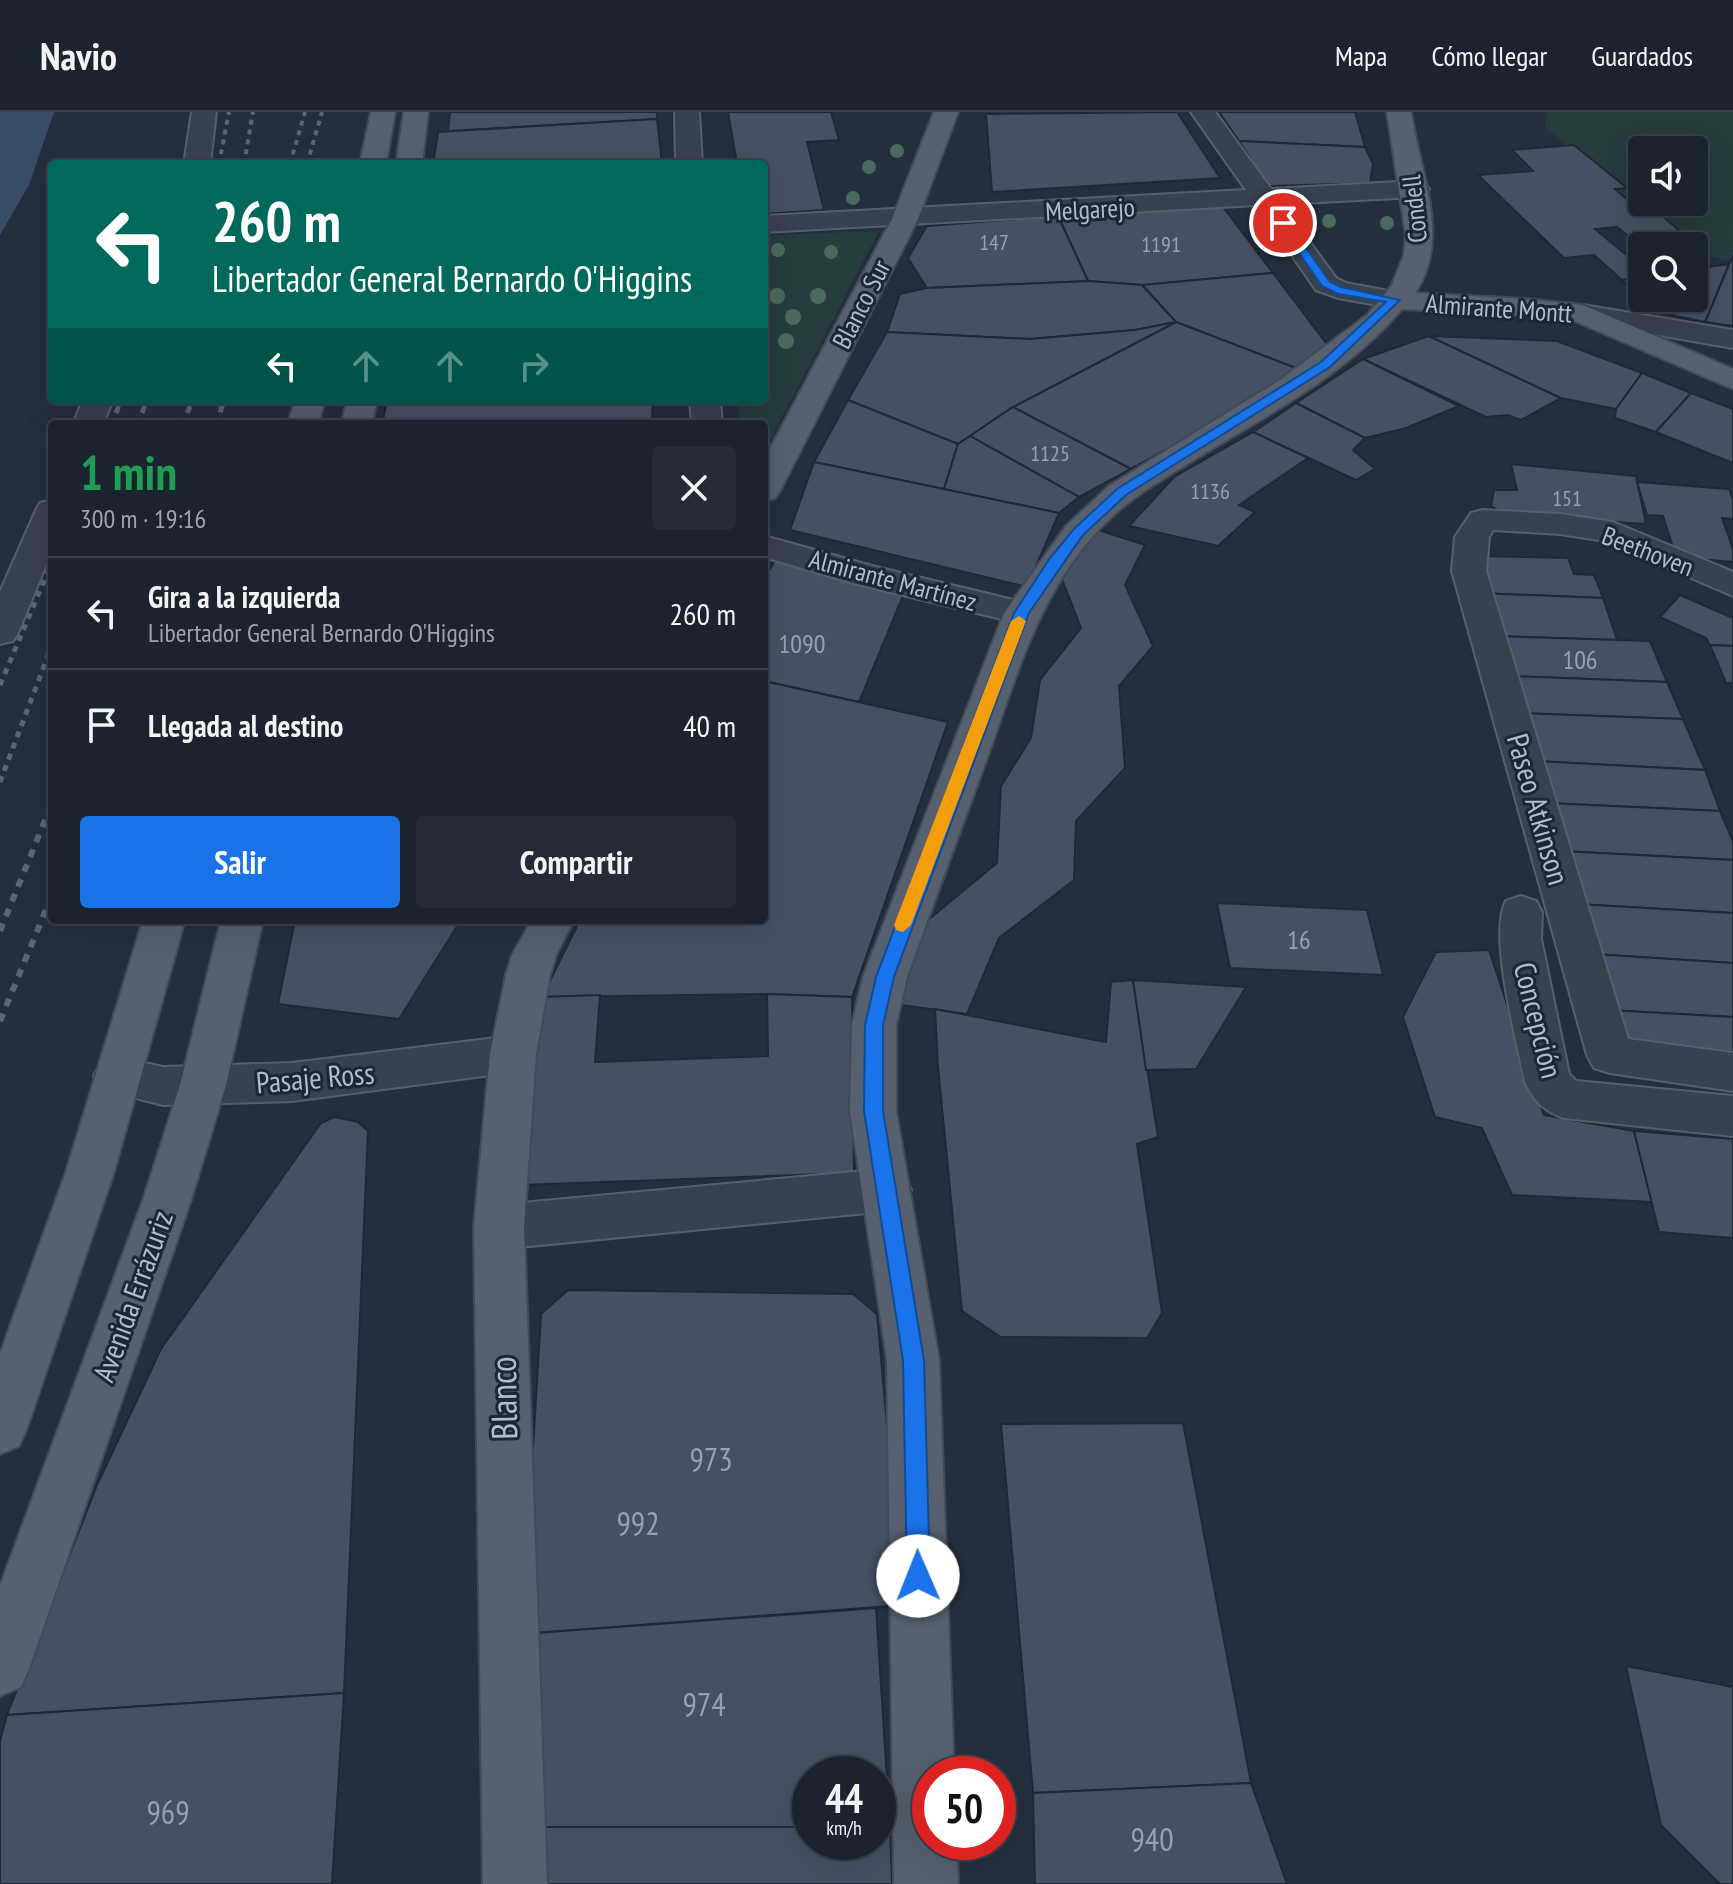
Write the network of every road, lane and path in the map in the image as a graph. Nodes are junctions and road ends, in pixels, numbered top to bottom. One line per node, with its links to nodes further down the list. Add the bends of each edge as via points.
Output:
1 (204, 112): 8 (street)
2 (383, 112): 9 (main road)
3 (416, 112): 10 (main road)
4 (687, 112): 11 (street)
5 (946, 112): 14 (main road, Blanco Sur)
6 (1203, 112): 13 (street)
7 (1399, 112): 12 (main road, Condell)
8 (198, 160)
9 (374, 160)
10 (410, 160)
11 (689, 160)
12 (1416, 189): 13 (street, Melgarejo); 16 (main road, Condell, via 1418,257)
13 (1265, 199): 14 (street, Melgarejo); 16 (street, via 1326,284)
14 (905, 219): 15 (street, Melgarejo); 20 (main road, Blanco Sur)
15 (768, 224)
16 (1394, 300): 17 (main road, Almirante Montt); 25 (main road, Condell, via 1332,359 1122,492 1079,532)
17 (1583, 314): 18 (street); 19 (main road, Almirante Montt)
18 (1733, 339)
19 (1733, 380)
20 (768, 483)
21 (48, 519): 26 (street)
22 (1560, 524): 24 (street, Beethoven, via 1613,532); 32 (street, Paseo Atkinson, via 1483,520 1472,537 1469,571 1610,1055)
23 (768, 547): 25 (street, Almirante Martínez)
24 (1733, 585)
25 (1022, 613): 36 (main road, Condell, via 885,977 874,1025 873,1111)
26 (0, 633)
27 (1514, 900): 35 (street, Concepción, via 1548,1082 1564,1099)
28 (163, 924): 33 (main road)
29 (241, 924): 34 (main road, Avenida Errázuriz)
30 (551, 924): 31 (main road, Blanco, via 531,965)
31 (513, 1054): 34 (street, Pasaje Ross, via 292,1082); 37 (main road, Blanco)
32 (1733, 1072)
33 (117, 1076): 34 (street, Pasaje Ross, via 163,1086); 38 (main road, via 90,1172)
34 (203, 1085): 39 (main road, Avenida Errázuriz)
35 (1733, 1116)
36 (887, 1190): 37 (street); 41 (main road, Condell, via 913,1360)
37 (499, 1227): 40 (main road, Blanco)
38 (0, 1428)
39 (0, 1666)
40 (515, 1884)
41 (926, 1884)

